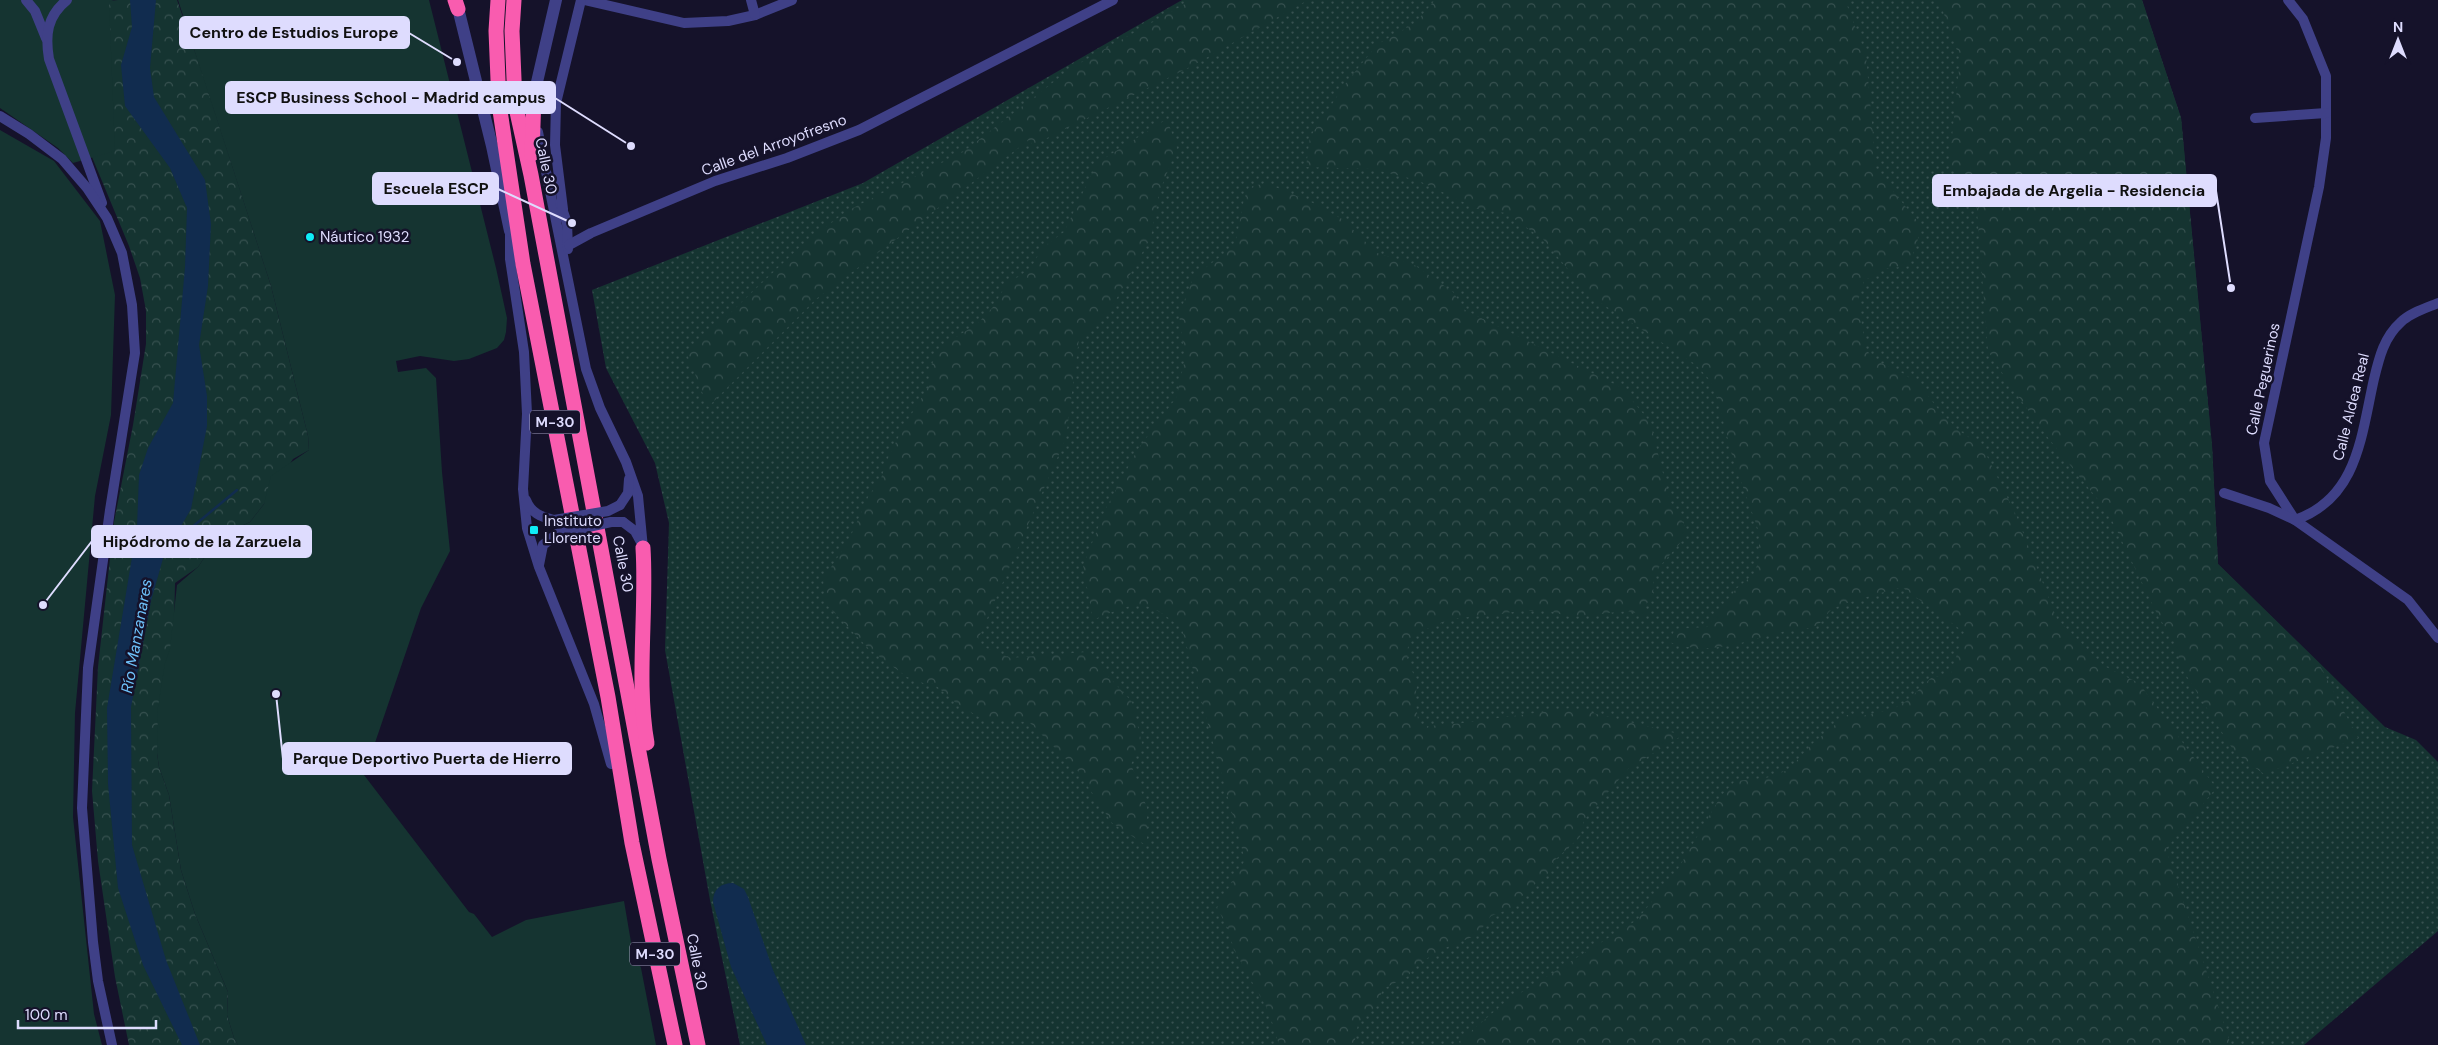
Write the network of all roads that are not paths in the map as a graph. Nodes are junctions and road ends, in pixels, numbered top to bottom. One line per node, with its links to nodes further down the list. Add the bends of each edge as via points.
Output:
1 (26, 0): 13 (street, via 35,11)
2 (67, 0): 13 (street, via 53,14)
3 (498, 0): 26 (highway, M-30, via 499,104)
4 (514, 0): 19 (highway, Calle 30 / M-30, via 515,103)
5 (556, 0): 14 (street)
6 (582, 0): 12 (street, via 684,22 728,21); 20 (street, via 556,103 555,145)
7 (751, 0): 12 (street)
8 (792, 0): 12 (street)
9 (1113, 0): 23 (street, Calle del Arroyofresno, via 859,130 716,181)
10 (2288, 0): 15 (street, Calle Peguerinos, via 2303,19 2326,76)
11 (456, 3): 22 (street)
12 (756, 15)
13 (46, 38): 21 (street, via 49,58)
14 (534, 94): 18 (street); 19 (highway)
15 (2326, 113): 17 (street); 32 (street, Calle Peguerinos, via 2319,187 2264,444 2270,481)
16 (0, 116): 21 (street, via 62,159)
17 (2255, 118)
18 (541, 153): 20 (street); 27 (street)
19 (531, 175): 38 (highway, Calle 30 / M-30)
20 (563, 209): 24 (street)
21 (107, 218): 39 (street, via 122,253 132,305 135,353 88,668 82,808 95,962)
22 (510, 231): 26 (highway); 30 (street, via 510,259 524,352 527,405)
23 (591, 233): 24 (street, Calle del Arroyofresno); 25 (street, Calle del Arroyofresno)
24 (568, 234): 25 (street)
25 (568, 245): 27 (street)
26 (524, 264): 37 (highway, M-30)
27 (566, 265): 29 (street, via 586,369 600,408)
28 (2438, 303): 32 (street, Calle Aldea Real, via 2401,322 2381,350 2353,467 2336,495 2309,515)
29 (626, 462): 30 (street, bridge, via 628,493 620,505 608,512 554,520 543,518 527,503); 33 (street, via 638,496)
30 (523, 489): 34 (street, via 527,528)
31 (2224, 493): 32 (street)
32 (2295, 520): 35 (street, Calle Peguerinos, via 2408,600)
33 (643, 548): 34 (street, bridge, via 635,531 623,522 610,522 557,534 543,545); 38 (highway, via 644,732 660,821)
34 (539, 567): 36 (street, via 594,704)
35 (2438, 638)
36 (611, 764): 37 (highway)
37 (625, 800): 40 (highway, M-30, via 660,982)
38 (659, 859): 41 (highway, Calle 30 / M-30)
39 (112, 1045)
40 (676, 1045)
41 (698, 1045)

